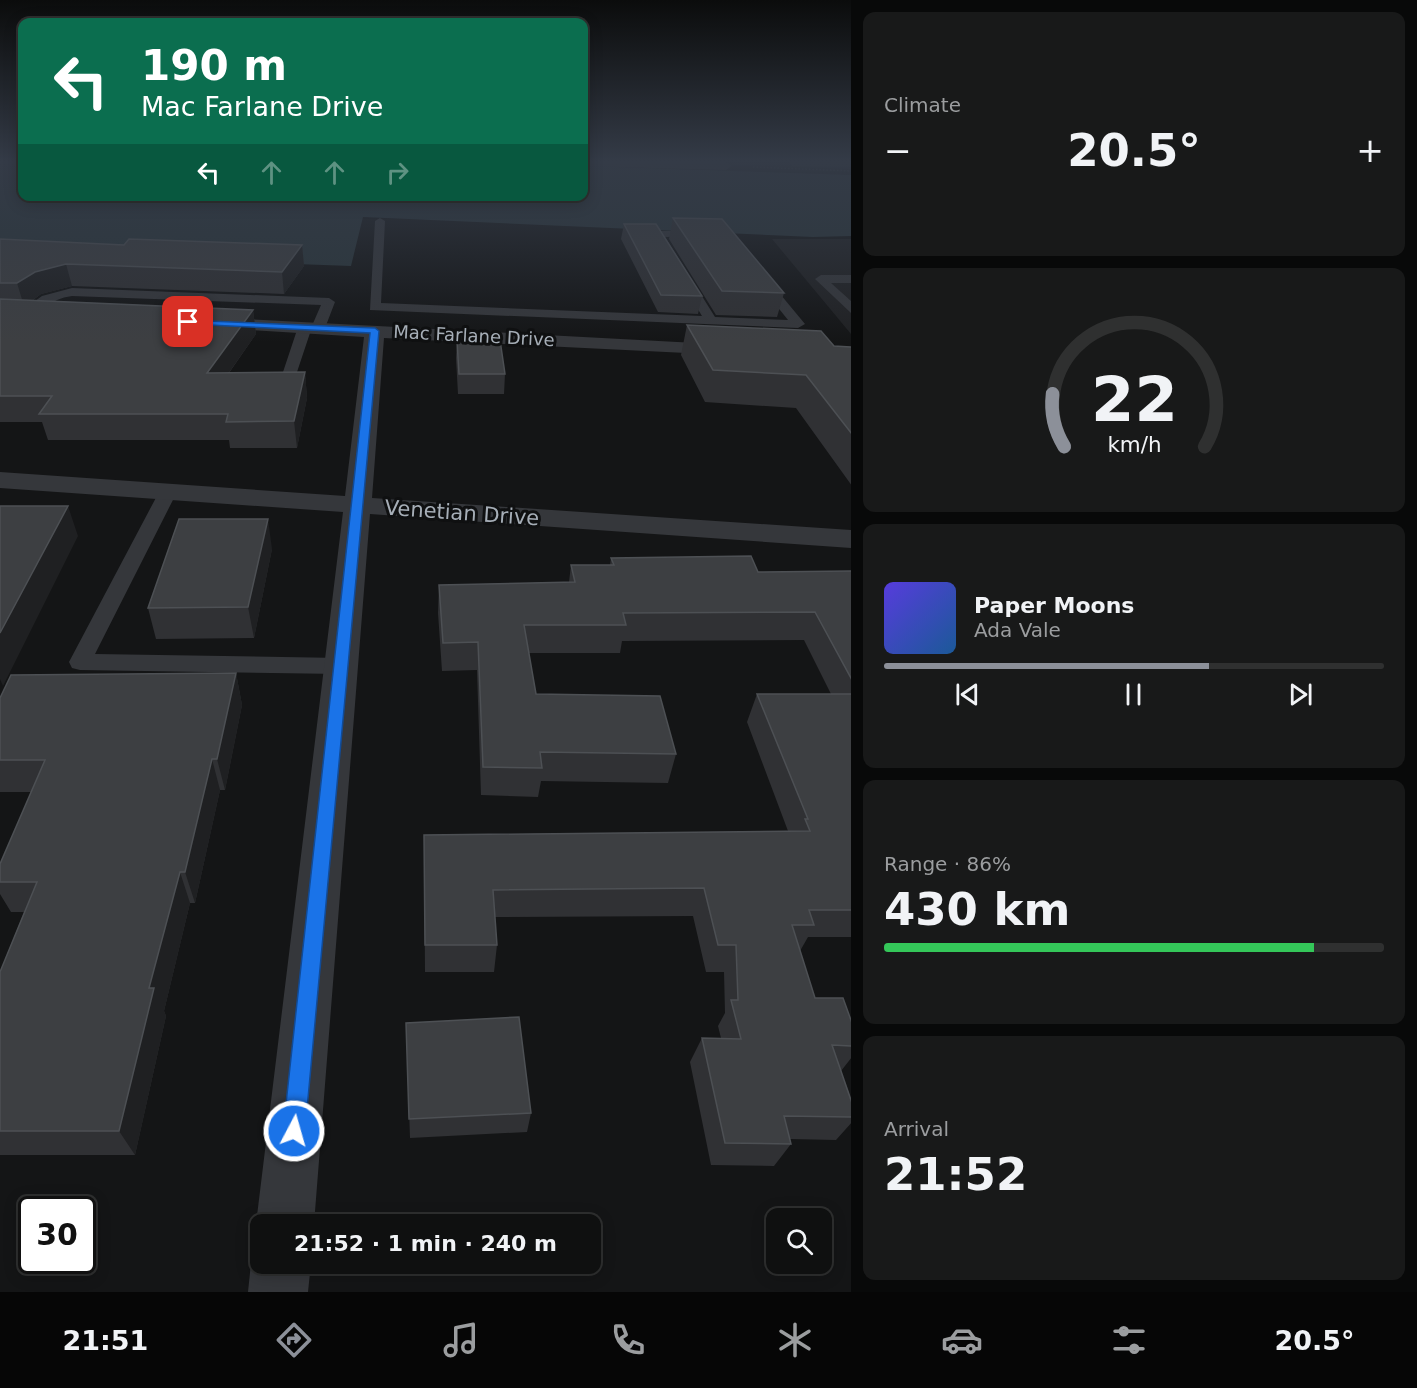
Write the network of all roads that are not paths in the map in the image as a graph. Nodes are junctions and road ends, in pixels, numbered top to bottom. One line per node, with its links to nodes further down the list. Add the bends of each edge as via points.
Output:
1 (380, 222): 6 (lane, via 374,307)
2 (713, 234): 11 (lane, via 658,234)
3 (753, 270): 11 (lane, via 798,324)
4 (851, 279): 5 (lane, via 821,279)
5 (851, 309)
6 (479, 312): 10 (lane); 15 (lane)
7 (0, 313): 8 (street)
8 (23, 314): 9 (street); 13 (lane, via 55,294 72,292 329,302)
9 (59, 316)
10 (646, 320): 11 (lane); 16 (lane)
11 (712, 321)
12 (188, 322): 13 (street, Mac Farlane Drive)
13 (311, 328): 14 (street, Mac Farlane Drive); 18 (lane)
14 (375, 331): 15 (street, Mac Farlane Drive); 21 (street)
15 (464, 335): 16 (street, Mac Farlane Drive)
16 (654, 345): 17 (street, Mac Farlane Drive)
17 (746, 350)
18 (287, 381)
19 (0, 480): 20 (street, Venetian Drive)
20 (168, 492): 21 (street, Venetian Drive); 23 (lane, via 80,662)
21 (356, 506): 22 (street, Venetian Drive); 23 (street)
22 (851, 539)
23 (341, 666): 24 (street)
24 (286, 1214)
25 (280, 1274): 26 (street)
26 (278, 1292)

